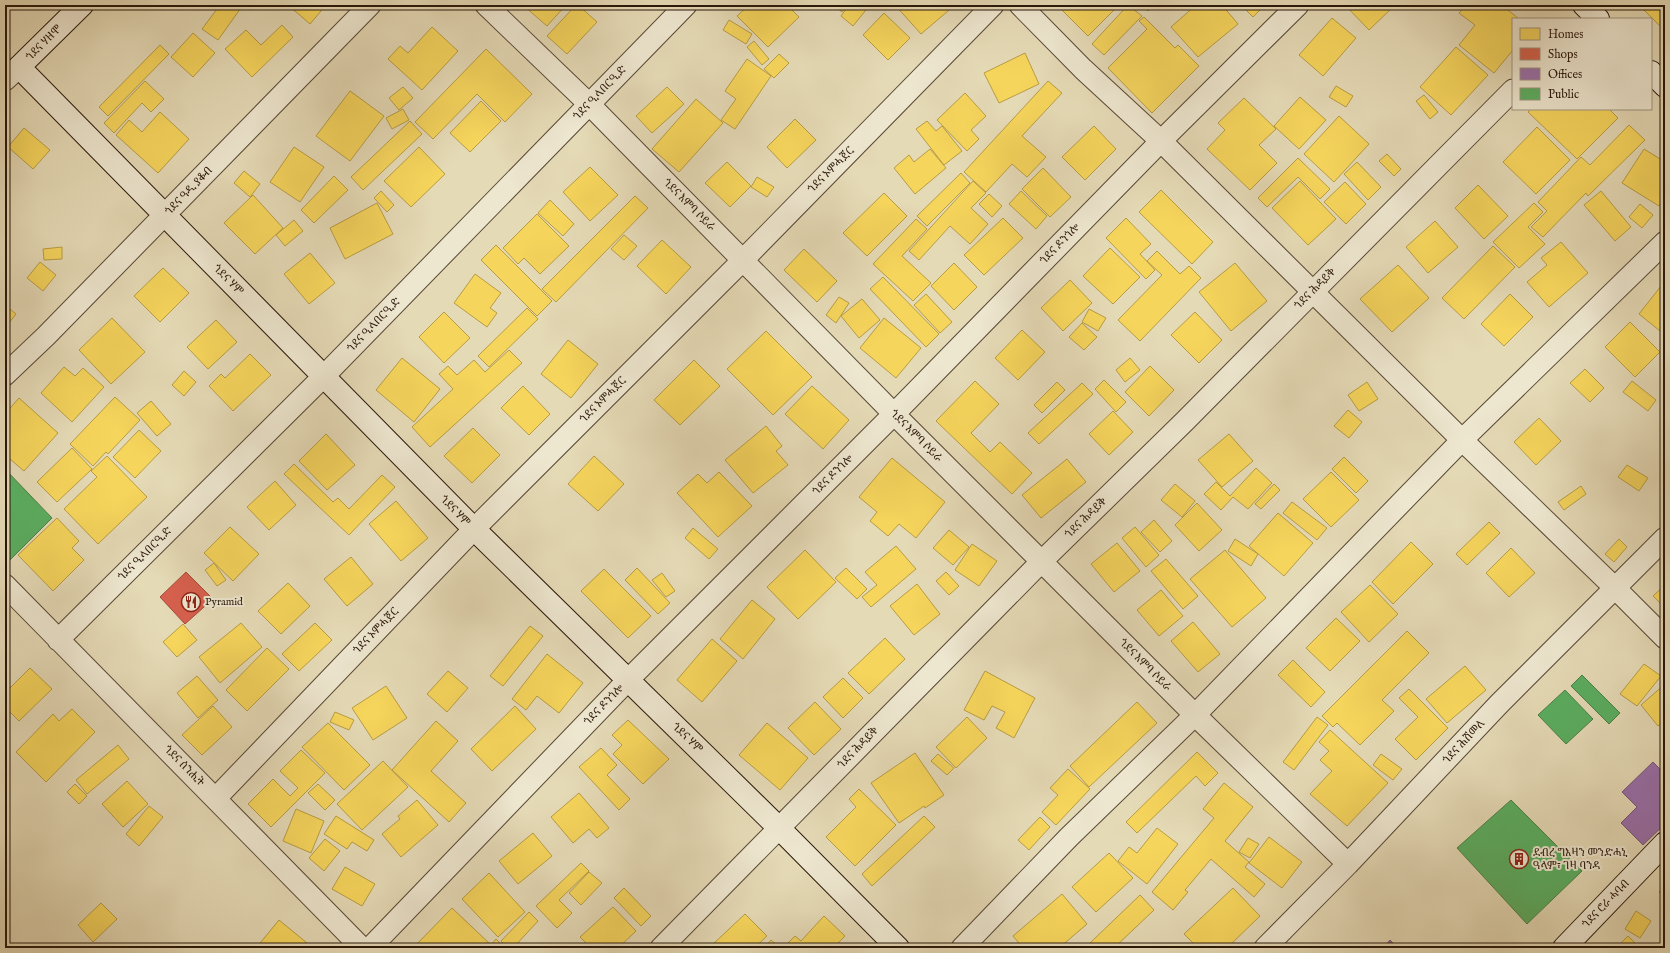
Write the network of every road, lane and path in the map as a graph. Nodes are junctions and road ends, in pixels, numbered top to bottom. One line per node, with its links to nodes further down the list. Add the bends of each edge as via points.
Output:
1 (82, 5): 9 (street, ጎደና ሃዘሞ)
2 (370, 5): 14 (street, ጎደና ዓዲ ያቆብ)
3 (486, 5): 12 (street, ጎደና እምባ ሶይራ)
4 (686, 5): 12 (street, ጎደና ዒላበርዒድ)
5 (994, 5): 16 (street, ጎደና ኦምሓጀር)
6 (1020, 5): 13 (street)
7 (1298, 5): 13 (street, ጎደና ዶንጎሎ)
8 (1652, 73): 10 (street)
9 (10, 74): 14 (street, ጎደና ሃም)
10 (1665, 86)
11 (1512, 91): 17 (street, ጎደና ሕዳይቅ)
12 (589, 104): 16 (street, ጎደና እምባ ሶይራ); 19 (street, ጎደና ዒላበርዒድ)
13 (1161, 142): 17 (street); 20 (street, ጎደና ዶንጎሎ)
14 (165, 216): 18 (street, ጎደና ዓዲ ያቆብ); 19 (street, ጎደና ሃም)
15 (1665, 242): 21 (street)
16 (743, 260): 20 (street, ጎደና እምባ ሶይራ); 22 (street, ጎደና ኦምሓጀር)
17 (1312, 291): 21 (street); 24 (street, ጎደና ሕዳይቅ, via 1185,421)
18 (5, 375)
19 (324, 376): 22 (street, ጎደና ሃም); 28 (street, ጎደና ዒላበርዒድ)
20 (894, 414): 24 (street, ጎደና እምባ ሶይራ); 29 (street, ጎደና ዶንጎሎ)
21 (1462, 440): 26 (street); 30 (street)
22 (474, 529): 29 (street, ጎደና ሃም); 31 (street, ጎደና ኦምሓጀር)
23 (1665, 538): 26 (street, ጎደና ሕሽመለ)
24 (1042, 561): 30 (street, ጎደና እምባ ሶይራ); 32 (street, ጎደና ሕዳይቅ)
25 (5, 585): 28 (street, ጎደና ሰንሒት)
26 (1615, 588): 27 (street); 34 (street, ጎደና ሕሽመለ, via 1499,704)
27 (1665, 638)
28 (58, 640): 31 (street, ጎደና ሰንሒት)
29 (628, 680): 32 (street, ጎደና ሃም); 36 (street, ጎደና ዶንጎሎ)
30 (1195, 715): 34 (street, ጎደና እምባ ሶይራ); 39 (street, via 1069,837)
31 (216, 798): 35 (street, ጎደና ሰንሒት)
32 (779, 828): 37 (street, ጎደና ሕዳይቅ); 38 (street, ጎደና ሃም)
33 (1665, 843): 41 (street, ጎደና ሮራ ሓባብ)
34 (1348, 864): 40 (street, ጎደና ሕሽመለ)
35 (362, 948)
36 (370, 948)
37 (661, 948)
38 (898, 948)
39 (962, 948)
40 (1265, 948)
41 (1564, 948)

